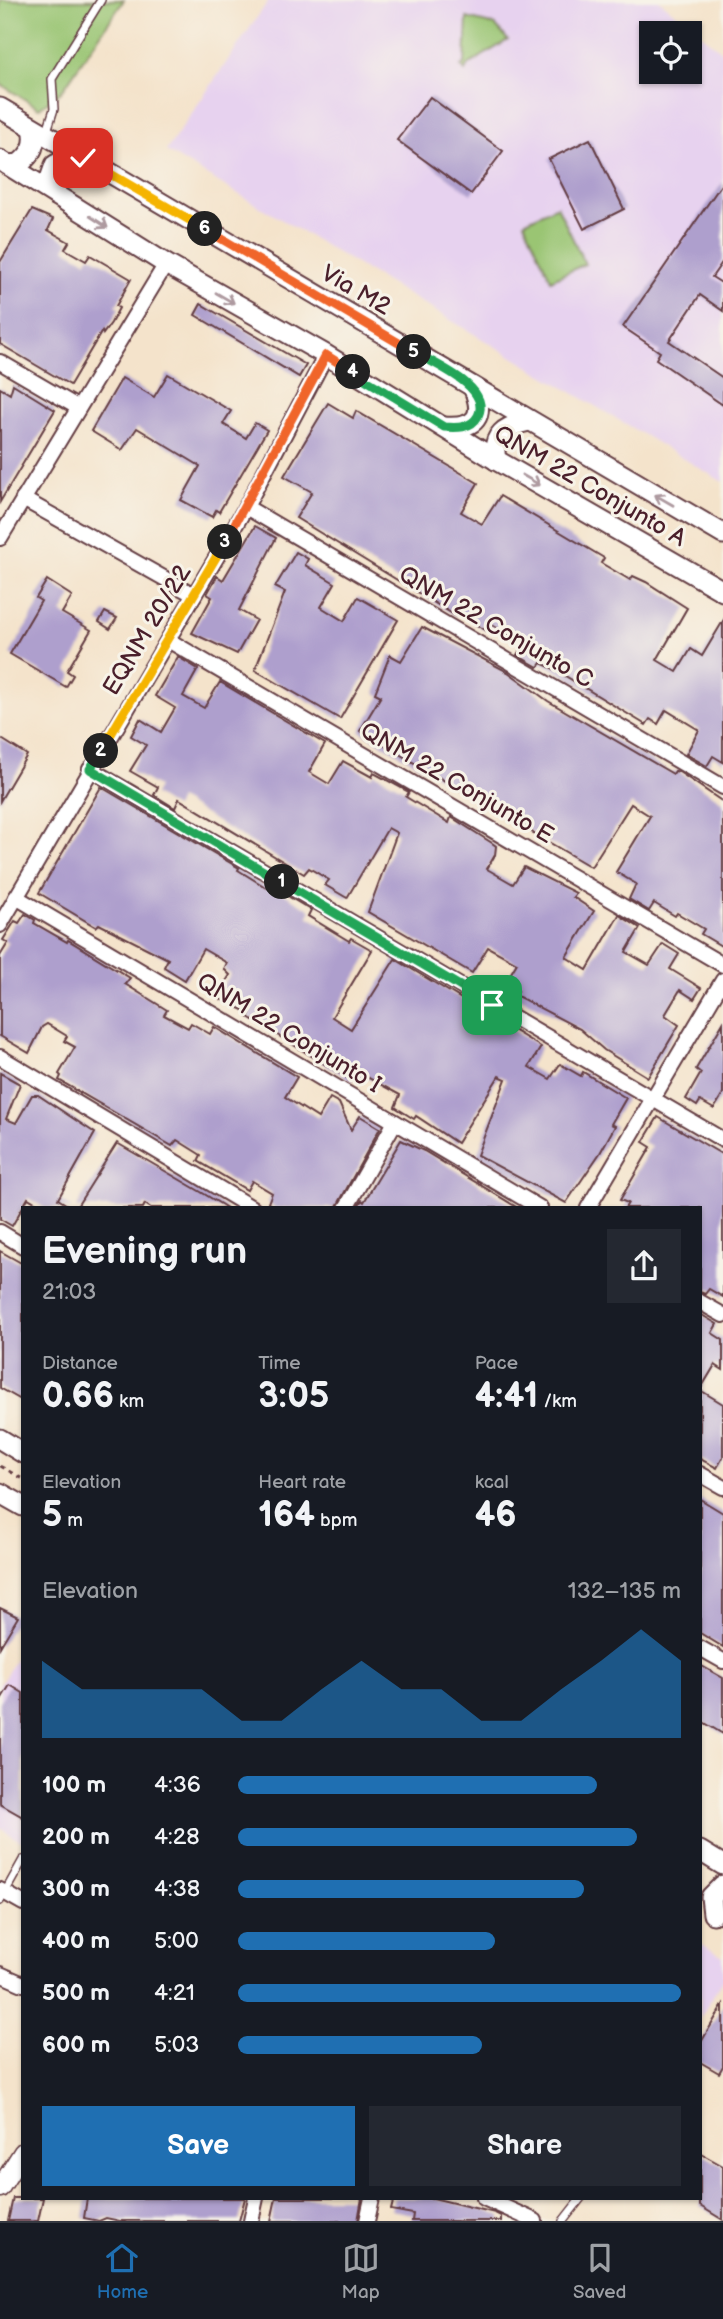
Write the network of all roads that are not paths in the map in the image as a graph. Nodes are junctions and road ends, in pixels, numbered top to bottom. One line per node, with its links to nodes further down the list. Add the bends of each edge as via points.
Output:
1 (101, 0): 3 (lane, via 52,79 54,109)
2 (0, 108): 3 (main road, Via M2)
3 (39, 131): 4 (main road, Via M2); 5 (main road, via 34,148 19,164)
4 (83, 158): 6 (main road, via 55,165 49,182); 10 (main road, Via M2)
5 (4, 162): 6 (main road)
6 (57, 195): 7 (main road, one-way to 7)
7 (166, 264): 8 (main road, one-way to 8); 11 (street)
8 (326, 355): 13 (main road, QNM 22 Conjunto A); 16 (street, EQNM 20/22)
9 (0, 362): 11 (street)
10 (473, 387): 12 (main road, Via M2); 13 (main road, via 480,402 474,422 461,428)
11 (77, 408): 15 (street)
12 (529, 421): 14 (main road, via 510,425 499,434 493,445); 17 (main road, Via M2, one-way to 12)
13 (444, 427): 14 (main road, QNM 22 Conjunto A)
14 (496, 460): 19 (main road, QNM 22 Conjunto A, one-way to 19)
15 (23, 499): 18 (street); 20 (street)
16 (246, 507): 20 (street, EQNM 20/22); 23 (street, QNM 22 Conjunto C)
17 (723, 534)
18 (0, 537)
19 (723, 591)
20 (194, 595): 21 (street, EQNM 20/22)
21 (168, 640): 22 (street, EQNM 20/22); 26 (street, QNM 22 Conjunto E)
22 (90, 769): 24 (street, EQNM 20/22); 29 (street)
23 (723, 787)
24 (16, 897): 25 (street, EQNM 20/22); 30 (street, QNM 22 Conjunto I)
25 (0, 925)
26 (723, 965)
27 (723, 980): 29 (street)
28 (0, 1057): 32 (street)
29 (652, 1099): 31 (street); 35 (street)
30 (396, 1122): 33 (street); 34 (street, QNM 22 Conjunto I)
31 (723, 1140)
32 (249, 1206)
33 (347, 1206)
34 (537, 1206)
35 (589, 1206)
36 (0, 1232): 37 (street)
37 (21, 1245)
38 (702, 1303): 39 (street)
39 (723, 1315)
40 (0, 1439): 41 (main road)
41 (21, 1451)
42 (702, 1475): 43 (street)
43 (723, 1487)
44 (0, 1493): 45 (main road)
45 (21, 1505)
46 (702, 1649): 47 (street)
47 (723, 1661)
48 (702, 1852): 50 (main road)
49 (21, 1863): 52 (lane)
50 (723, 1865)
51 (723, 1885): 54 (main road, via 711,1897)
52 (2, 1894): 53 (street)
53 (21, 1902)
54 (712, 1913)
55 (0, 1974): 56 (street)
56 (21, 1983)
57 (21, 2155): 58 (street)
58 (0, 2188)
59 (256, 2200): 63 (street)
60 (372, 2200): 64 (street)
61 (489, 2200): 65 (street)
62 (579, 2200): 66 (lane)
63 (251, 2221)
64 (368, 2221)
65 (536, 2221)
66 (563, 2221)

